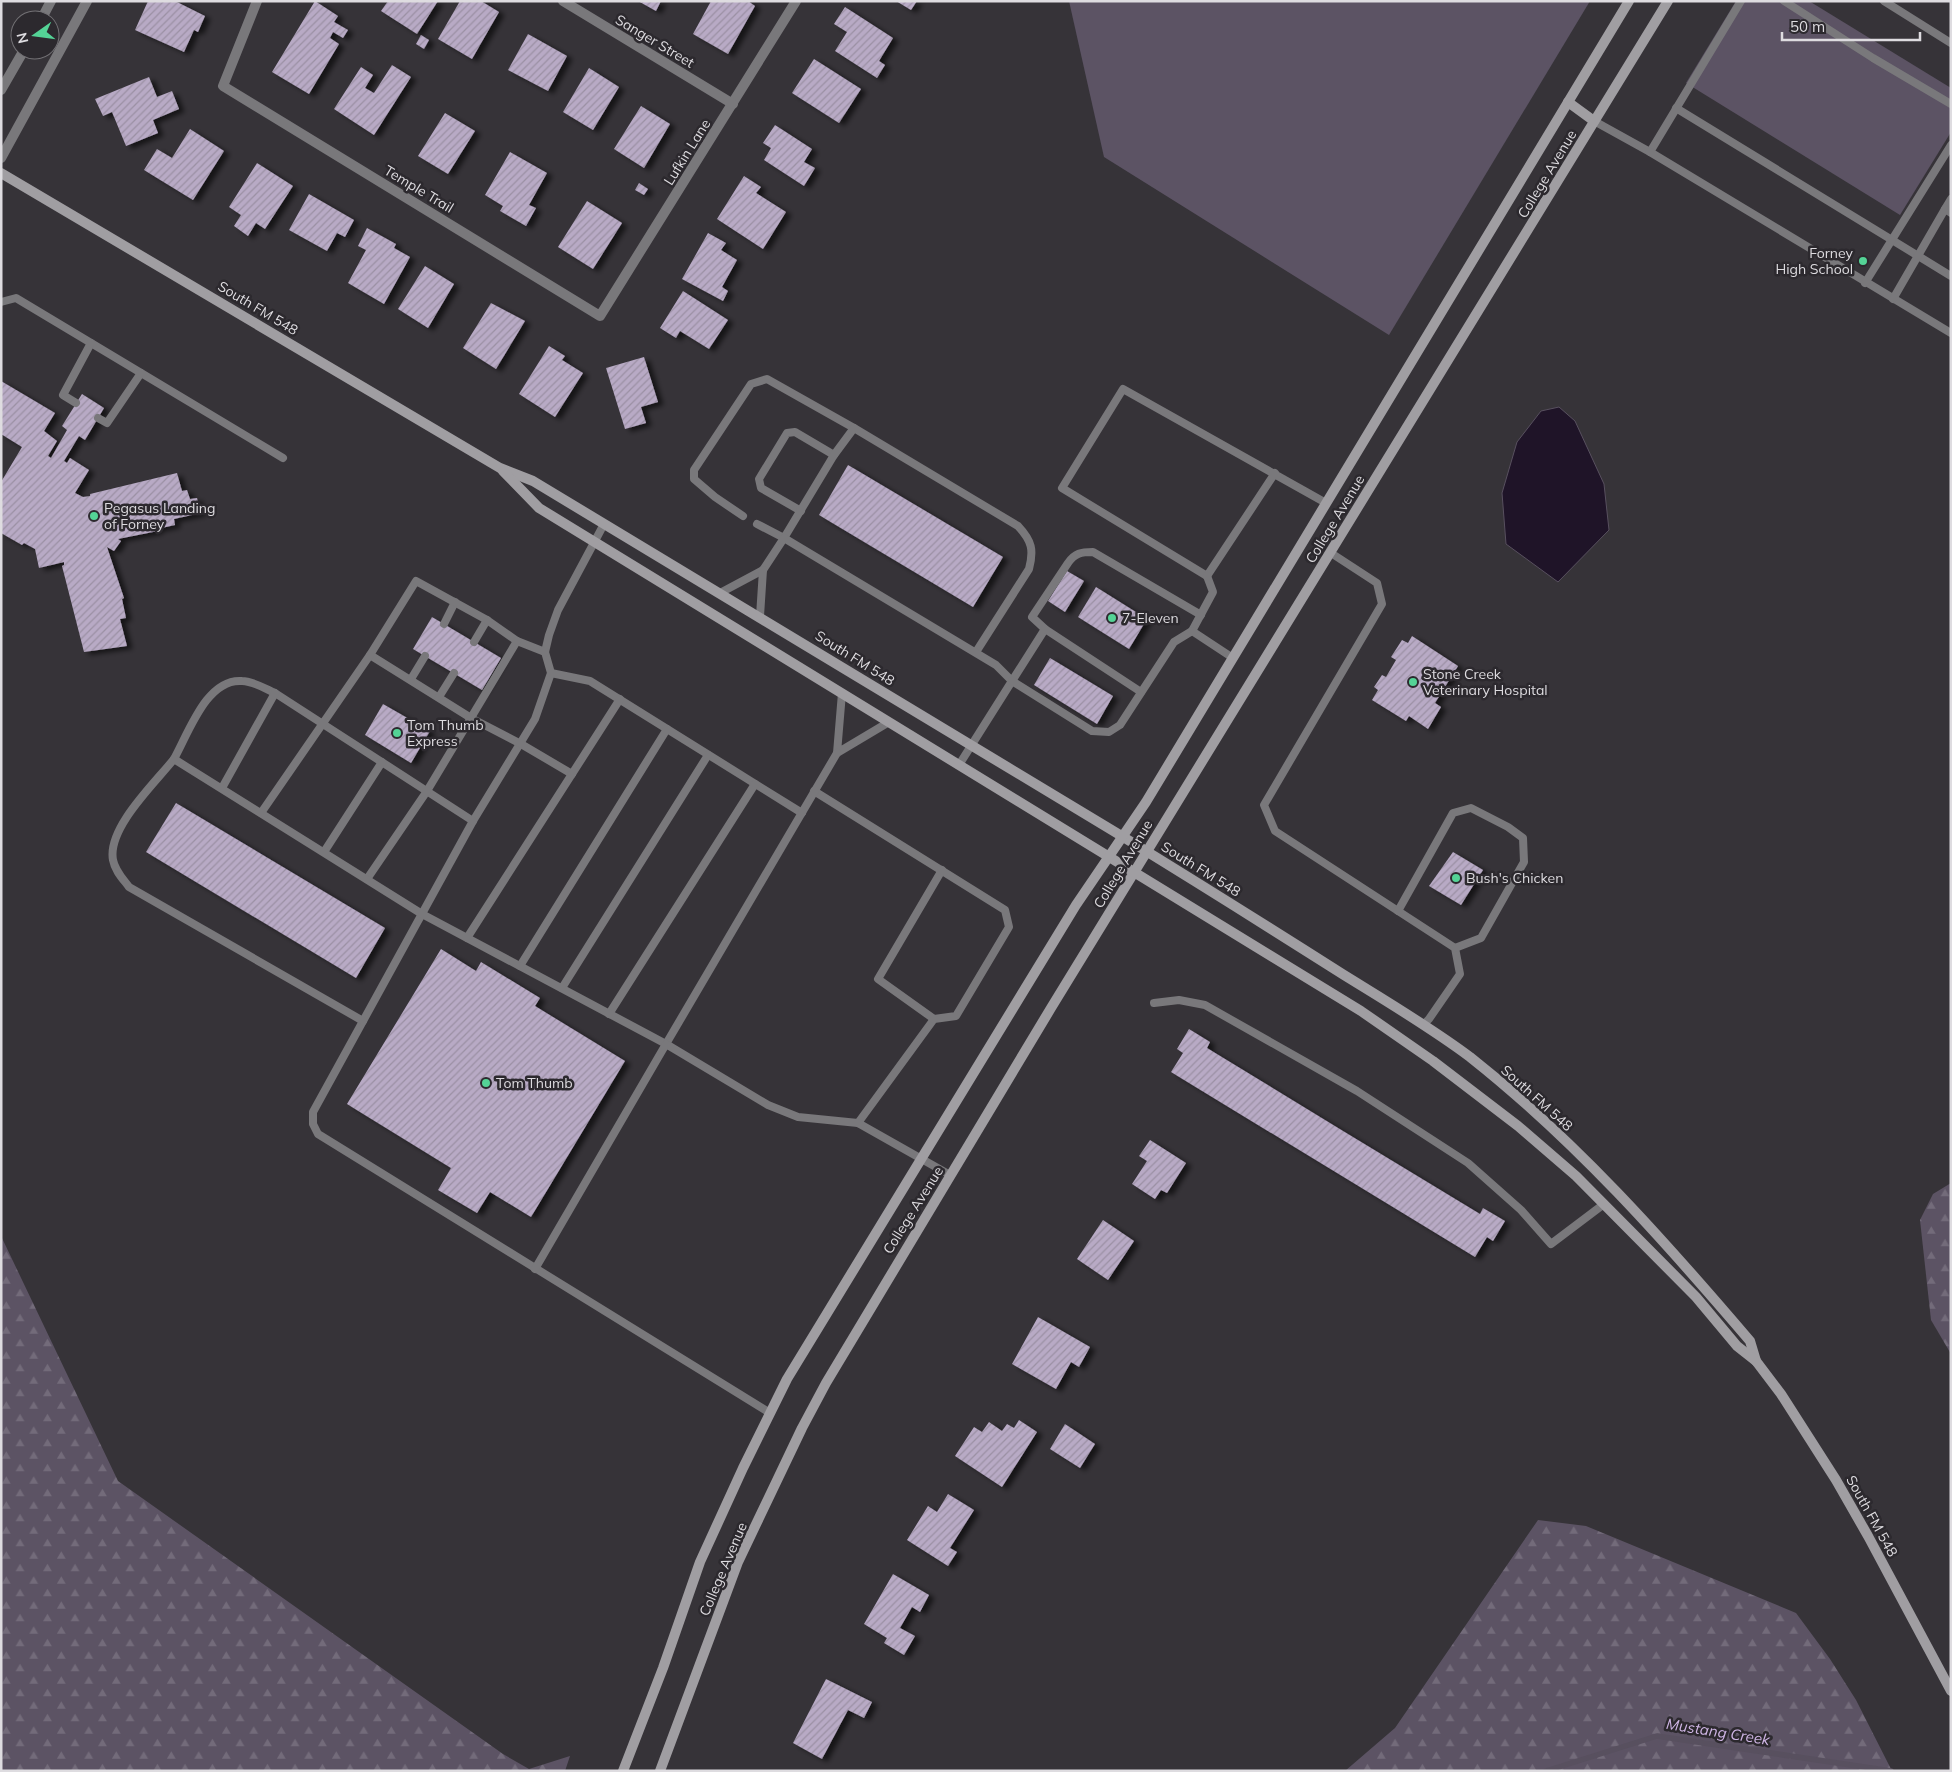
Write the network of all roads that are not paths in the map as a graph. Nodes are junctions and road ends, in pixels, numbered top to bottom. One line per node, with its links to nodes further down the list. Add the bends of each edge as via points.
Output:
1 (87, 1): 20 (street)
2 (258, 1): 30 (street, Temple Trail, via 223,86)
3 (563, 1): 14 (street, Sanger Street)
4 (796, 1): 14 (street, Lufkin Lane)
5 (1629, 1): 13 (main road, College Avenue)
6 (1668, 1): 17 (main road, College Avenue)
7 (1741, 1): 16 (lane)
8 (1784, 1): 15 (lane)
9 (1884, 1): 10 (lane)
10 (1951, 43)
11 (18, 60): 12 (street)
12 (1, 90)
13 (1568, 102): 17 (main road); 41 (main road, College Avenue)
14 (733, 104): 30 (street, Lufkin Lane)
15 (1951, 104)
16 (1676, 108): 19 (lane); 24 (lane)
17 (1594, 122): 19 (lane); 48 (main road, College Avenue)
18 (1951, 145): 24 (lane)
19 (1650, 152): 27 (lane)
20 (1, 158)
21 (1, 173): 39 (main road, South FM 548)
22 (1951, 199): 23 (lane)
23 (1948, 211): 25 (lane)
24 (1893, 240): 25 (lane); 27 (lane)
25 (1918, 255): 26 (lane); 28 (lane)
26 (1951, 276)
27 (1865, 282): 28 (lane)
28 (1893, 299): 31 (lane)
29 (1, 302): 32 (lane, via 16,298)
30 (600, 316)
31 (1951, 333)
32 (91, 343): 33 (lane); 34 (lane, via 63,395)
33 (141, 373): 35 (lane, via 107,423); 38 (lane)
34 (76, 403)
35 (98, 418)
36 (854, 428): 37 (lane); 43 (lane, via 767,379 751,384 694,470 694,479 714,497); 62 (lane, via 1018,526 1030,538 1033,553 1029,569)
37 (834, 455): 42 (lane); 42 (lane, via 796,432 787,433 759,479 762,488)
38 (282, 458)
39 (500, 468): 44 (main road, South FM 548, via 533,481); 47 (main road, South FM 548, via 538,508)
40 (1275, 474): 41 (lane); 50 (lane); 50 (lane, via 1123,389 1062,488)
41 (1326, 503): 65 (main road, College Avenue)
42 (801, 511): 46 (lane)
43 (744, 516)
44 (604, 524): 47 (lane); 51 (main road, South FM 548)
45 (757, 524): 46 (lane)
46 (784, 538): 49 (lane); 62 (lane)
47 (594, 542): 61 (lane, via 558,610); 72 (main road, South FM 548)
48 (1331, 553): 95 (main road, College Avenue); 101 (lane, via 1377,584 1382,604 1264,805 1275,831)
49 (763, 570): 51 (lane); 54 (lane)
50 (1207, 576): 53 (lane, via 1213,592)
51 (720, 593): 54 (main road, South FM 548)
52 (456, 602): 55 (lane); 56 (lane); 63 (lane, via 416,581)
53 (1201, 615): 57 (lane, via 1094,552 1082,552 1068,563 1032,617); 58 (lane)
54 (760, 616): 80 (main road, South FM 548)
55 (487, 620): 59 (lane); 60 (lane)
56 (444, 624)
57 (1045, 629): 69 (lane); 70 (lane)
58 (1192, 631): 65 (lane); 70 (lane, via 1174,642)
59 (517, 641): 61 (lane); 75 (lane)
60 (474, 642)
61 (545, 652): 66 (lane)
62 (976, 652): 69 (lane)
63 (370, 655): 68 (lane); 77 (lane)
64 (425, 656): 68 (lane)
65 (1233, 658): 94 (main road, College Avenue)
66 (550, 673): 74 (lane, via 590,681); 79 (lane, via 535,719)
67 (454, 674): 73 (lane)
68 (410, 679): 73 (lane)
69 (1012, 681): 70 (lane, via 1092,731 1108,732 1120,725); 80 (lane)
70 (1141, 692)
71 (275, 693): 77 (lane); 83 (lane, via 244,680 216,688); 88 (lane)
72 (842, 694): 76 (main road, South FM 548); 82 (lane)
73 (439, 697): 75 (lane)
74 (620, 700): 78 (lane); 86 (lane)
75 (471, 718): 79 (lane); 89 (lane)
76 (889, 722): 82 (lane); 85 (main road, South FM 548)
77 (324, 723): 84 (lane); 91 (lane)
78 (667, 729): 81 (lane); 105 (lane)
79 (521, 744): 86 (lane); 93 (lane)
80 (972, 746): 85 (lane); 94 (main road, South FM 548)
81 (708, 754): 87 (lane); 106 (lane)
82 (837, 754): 90 (lane)
83 (174, 759): 88 (lane); 110 (lane, via 122,823 114,844 113,860 117,872 129,887)
84 (382, 762): 89 (lane); 96 (lane)
85 (959, 765): 97 (main road, South FM 548)
86 (572, 774): 103 (lane)
87 (755, 784): 92 (lane); 108 (lane)
88 (222, 788): 91 (lane)
89 (427, 791): 93 (lane); 100 (lane)
90 (814, 791): 92 (lane); 98 (lane)
91 (260, 813): 96 (lane)
92 (802, 813): 112 (lane)
93 (473, 820): 102 (lane)
94 (1122, 836): 95 (main road, South FM 548); 97 (main road, College Avenue)
95 (1147, 851): 99 (main road, College Avenue); 111 (main road, South FM 548)
96 (324, 852): 100 (lane)
97 (1108, 857): 99 (main road, South FM 548); 114 (main road, College Avenue)
98 (942, 870): 109 (lane, via 878,979); 109 (lane, via 1005,910 1009,927 956,1016)
99 (1134, 872): 115 (main road, College Avenue); 116 (main road, South FM 548, via 1361,1011 1433,1061 1518,1126)
100 (367, 879): 102 (lane)
101 (1398, 911): 104 (lane); 104 (lane, via 1453,813 1471,808 1508,826 1523,838 1524,862 1481,938)
102 (422, 914): 103 (lane); 110 (lane)
103 (467, 938): 105 (lane)
104 (1455, 948): 111 (lane, via 1460,974)
105 (520, 966): 106 (lane)
106 (562, 988): 108 (lane)
107 (1154, 1003): 116 (lane, via 1178,1000 1205,1005 1357,1091 1468,1163 1521,1210 1551,1244)
108 (609, 1014): 112 (lane)
109 (934, 1019): 113 (lane)
110 (363, 1021): 117 (lane, via 313,1112 313,1124 318,1134)
111 (1423, 1025): 118 (main road, South FM 548, via 1476,1062 1608,1180 1750,1341)
112 (666, 1044): 113 (lane, via 768,1105 798,1116); 117 (lane)
113 (858, 1123): 114 (lane)
114 (921, 1159): 115 (lane); 119 (main road, College Avenue, via 786,1379)
115 (950, 1175): 122 (main road, College Avenue, via 802,1428 738,1562)
116 (1604, 1204): 118 (main road, South FM 548, via 1696,1296 1737,1346)
117 (535, 1269): 119 (lane)
118 (1756, 1361): 120 (main road, South FM 548, via 1836,1480)
119 (770, 1413): 121 (main road, College Avenue, via 700,1562)
120 (1951, 1691)
121 (623, 1771)
122 (660, 1771)

